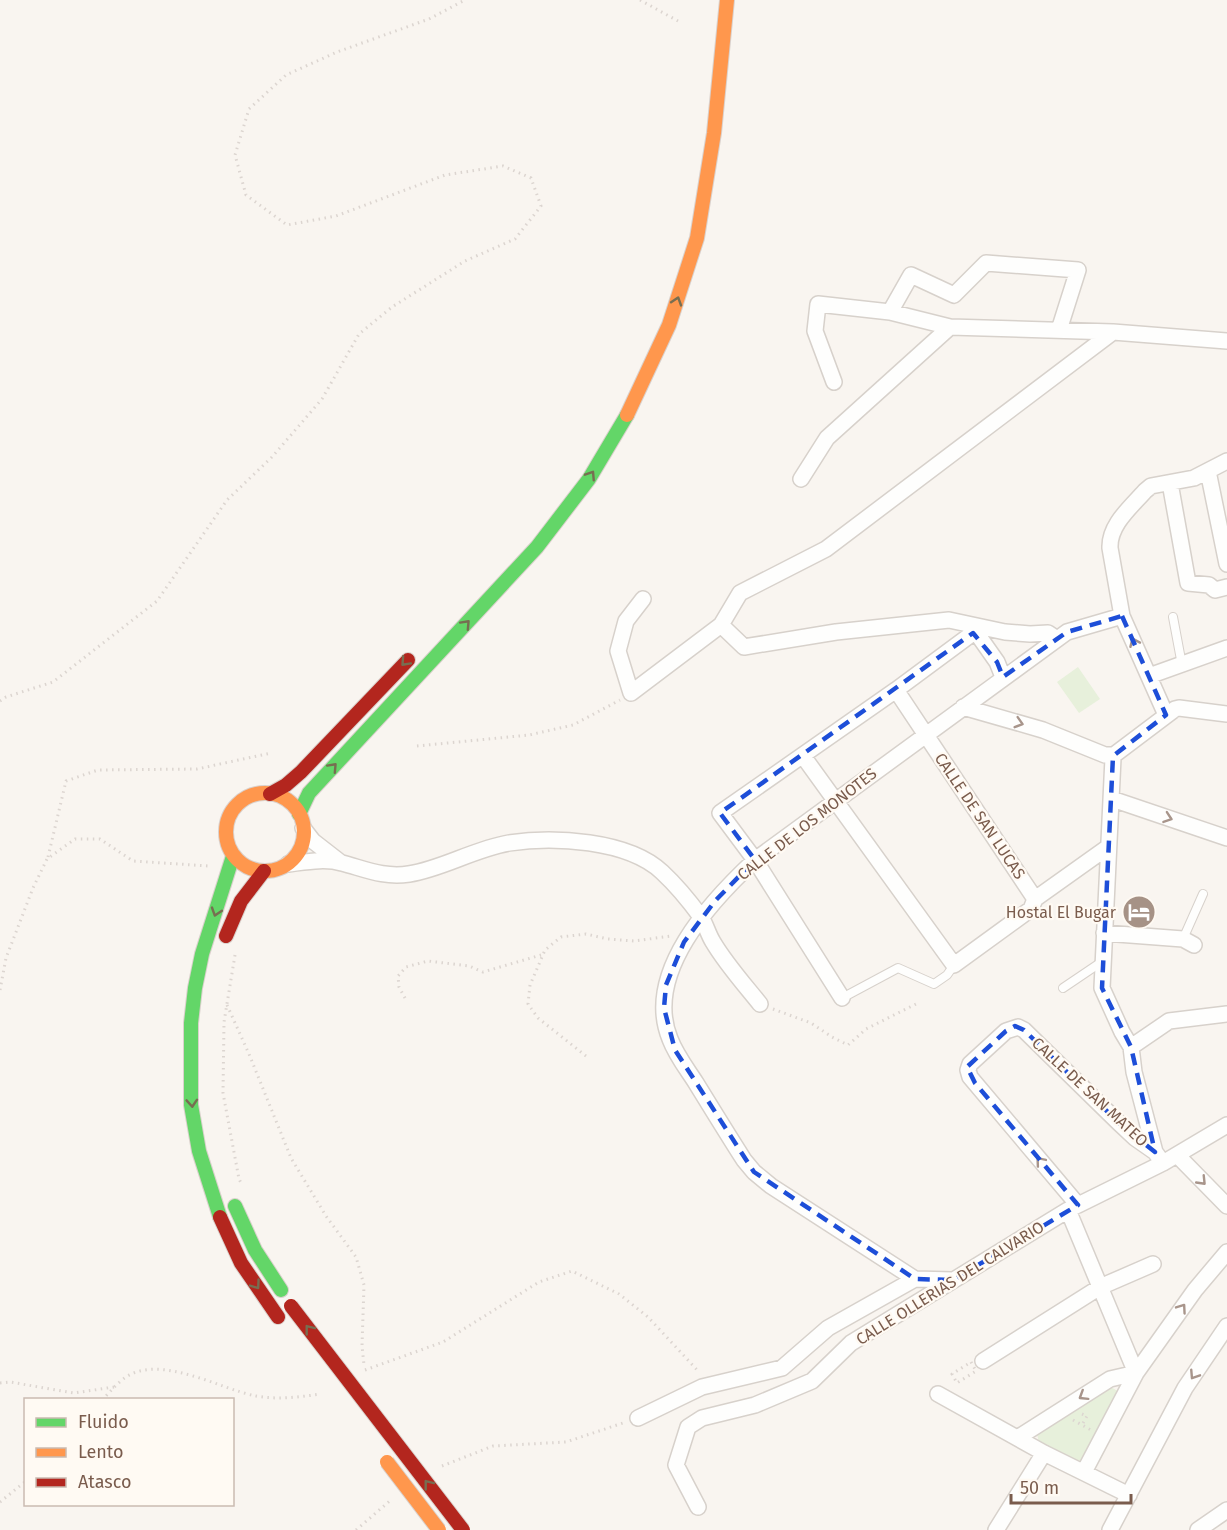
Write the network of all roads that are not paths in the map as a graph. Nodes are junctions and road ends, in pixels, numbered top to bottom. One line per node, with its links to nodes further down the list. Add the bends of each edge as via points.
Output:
1 (727, 0): 34 (highway, one-way to 1, via 309,793 537,547 589,479 634,404 669,326 697,238 714,132)
2 (890, 312): 3 (street); 4 (street, via 911,275 954,295 986,263 1078,270); 7 (street, via 818,304 815,331)
3 (950, 327): 4 (street); 10 (street, via 827,438)
4 (1059, 330): 5 (street)
5 (1113, 332): 6 (street); 17 (street, via 826,549 740,593)
6 (1227, 341)
7 (834, 382)
8 (1227, 462): 9 (street)
9 (1208, 471): 11 (street); 12 (street)
10 (801, 479)
11 (1170, 483): 13 (street, via 1188,583 1209,585 1215,590); 15 (street, via 1151,486 1114,527 1110,548)
12 (1227, 564)
13 (1227, 587)
14 (643, 599): 17 (street, via 626,621 618,651 631,693)
15 (1122, 615): 18 (street, CALLE DE LOS MONOTES, via 1078,627); 22 (street, one-way to 15)
16 (1173, 617): 21 (lane)
17 (721, 625): 18 (street, via 744,647 949,620 1005,632 1048,633)
18 (1057, 639): 23 (street, CALLE DE LOS MONOTES)
19 (1227, 648): 21 (street)
20 (414, 653): 31 (highway, one-way to 31, via 301,772)
21 (1182, 665): 22 (street)
22 (1149, 676): 27 (street)
23 (1004, 677): 24 (street, via 973,633); 25 (street, CALLE DE LOS MONOTES)
24 (896, 690): 28 (street, CALLE DE SAN LUCAS); 30 (street)
25 (963, 706): 28 (street, CALLE DE LOS MONOTES); 29 (street, one-way to 29)
26 (1227, 714): 27 (street, via 1175,709)
27 (1166, 715): 29 (street)
28 (926, 734): 33 (street, CALLE DE LOS MONOTES); 43 (street, CALLE DE SAN LUCAS)
29 (1114, 755): 32 (street)
30 (802, 756): 33 (street); 37 (street, via 720,813)
31 (270, 794): 34 (highway, via 291,804); 38 (highway, via 244,799 228,818 225,831)
32 (1112, 799): 35 (street, one-way to 35); 36 (street)
33 (835, 800): 37 (street, CALLE DE LOS MONOTES); 49 (street)
34 (301, 821): 39 (street, via 313,841); 40 (highway, via 300,848)
35 (1227, 838)
36 (1108, 847): 43 (street); 45 (street)
37 (755, 860): 44 (street, CALLE DE LOS MONOTES); 51 (street)
38 (232, 861): 41 (highway); 66 (highway, one-way to 66, via 195,988 191,1105 199,1151 225,1231 241,1263)
39 (340, 862): 40 (street); 44 (street, via 379,874 399,875 431,868 484,848 534,840 567,840 621,851 654,865)
40 (288, 864): 41 (highway)
41 (264, 871): 47 (highway, via 237,906)
42 (1203, 894): 46 (lane)
43 (1035, 899): 49 (street, via 1031,909)
44 (701, 918): 52 (street, via 713,942); 63 (street, CALLE DE LOS MONOTES, via 684,942 666,985 664,1008 669,1038 744,1160 763,1181)
45 (1104, 933): 46 (street); 48 (street)
46 (1188, 942)
47 (223, 945)
48 (1103, 961): 50 (lane); 54 (street, via 1102,988)
49 (954, 965): 51 (lane, via 934,984 898,968)
50 (1063, 988)
51 (842, 998)
52 (760, 1004)
53 (1227, 1014): 54 (street, via 1169,1021)
54 (1131, 1047): 57 (street, via 1134,1072)
55 (1227, 1125): 56 (street, CALLE OLLERIAS DEL CALVARIO)
56 (1177, 1155): 57 (street, CALLE OLLERIAS DEL CALVARIO); 59 (street, one-way to 59)
57 (1159, 1157): 60 (street, CALLE OLLERIAS DEL CALVARIO); 60 (street, CALLE DE SAN MATEO, one-way to 57, via 970,1077 970,1064 1006,1031 1018,1027 1024,1030)
58 (237, 1191): 80 (highway, one-way to 58, bridge, via 291,1306 241,1222)
59 (1222, 1204)
60 (1073, 1208): 64 (street, CALLE OLLERIAS DEL CALVARIO); 65 (street, CALLE DE SAN MATEO)
61 (1227, 1252): 69 (street, one-way to 61)
62 (1154, 1264): 65 (street)
63 (915, 1279): 64 (street); 71 (street, via 828,1328 782,1368 702,1387)
64 (953, 1280): 77 (street, CALLE OLLERIAS DEL CALVARIO, via 851,1343 812,1381 755,1405 702,1418 688,1427 676,1465)
65 (1100, 1287): 68 (street); 69 (street, CALLE DE SAN MATEO)
66 (282, 1322)
67 (1227, 1326): 76 (street, one-way to 76, via 1185,1388)
68 (983, 1361)
69 (1136, 1373): 72 (street, one-way to 72, via 1110,1379); 75 (street)
70 (938, 1394): 72 (street)
71 (638, 1418)
72 (1019, 1437): 74 (street)
73 (376, 1447): 79 (highway, bridge)
74 (1044, 1453): 75 (street); 81 (street)
75 (1084, 1472): 76 (street)
76 (1129, 1495): 82 (street)
77 (698, 1507)
78 (1227, 1510): 83 (street)
79 (439, 1530)
80 (463, 1530)
81 (996, 1530)
82 (1110, 1530)
83 (1198, 1530)

